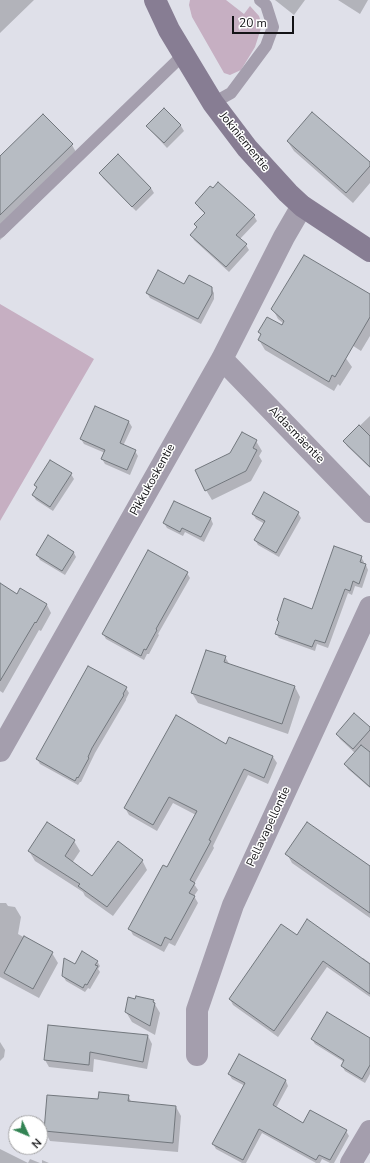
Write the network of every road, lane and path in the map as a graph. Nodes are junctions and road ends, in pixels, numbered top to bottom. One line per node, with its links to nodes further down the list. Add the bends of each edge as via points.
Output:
1 (155, 0): 3 (street, Jokiniementie, via 168,30)
2 (260, 0): 4 (lane, via 266,4 273,27 266,46 231,93)
3 (183, 54): 4 (street, Jokiniementie); 6 (lane)
4 (212, 102): 5 (street, Jokiniementie, via 247,148)
5 (302, 206): 7 (street, Jokiniementie); 8 (street, Pikkukoskentie)
6 (0, 232)
7 (370, 251)
8 (222, 359): 9 (street, Aidasmäentie); 11 (street, Pikkukoskentie)
9 (370, 512)
10 (370, 606): 12 (street, Pellavapellontie, via 233,905 197,1010)
11 (0, 752)
12 (197, 1055)
13 (370, 1131): 14 (street)
14 (352, 1163)

